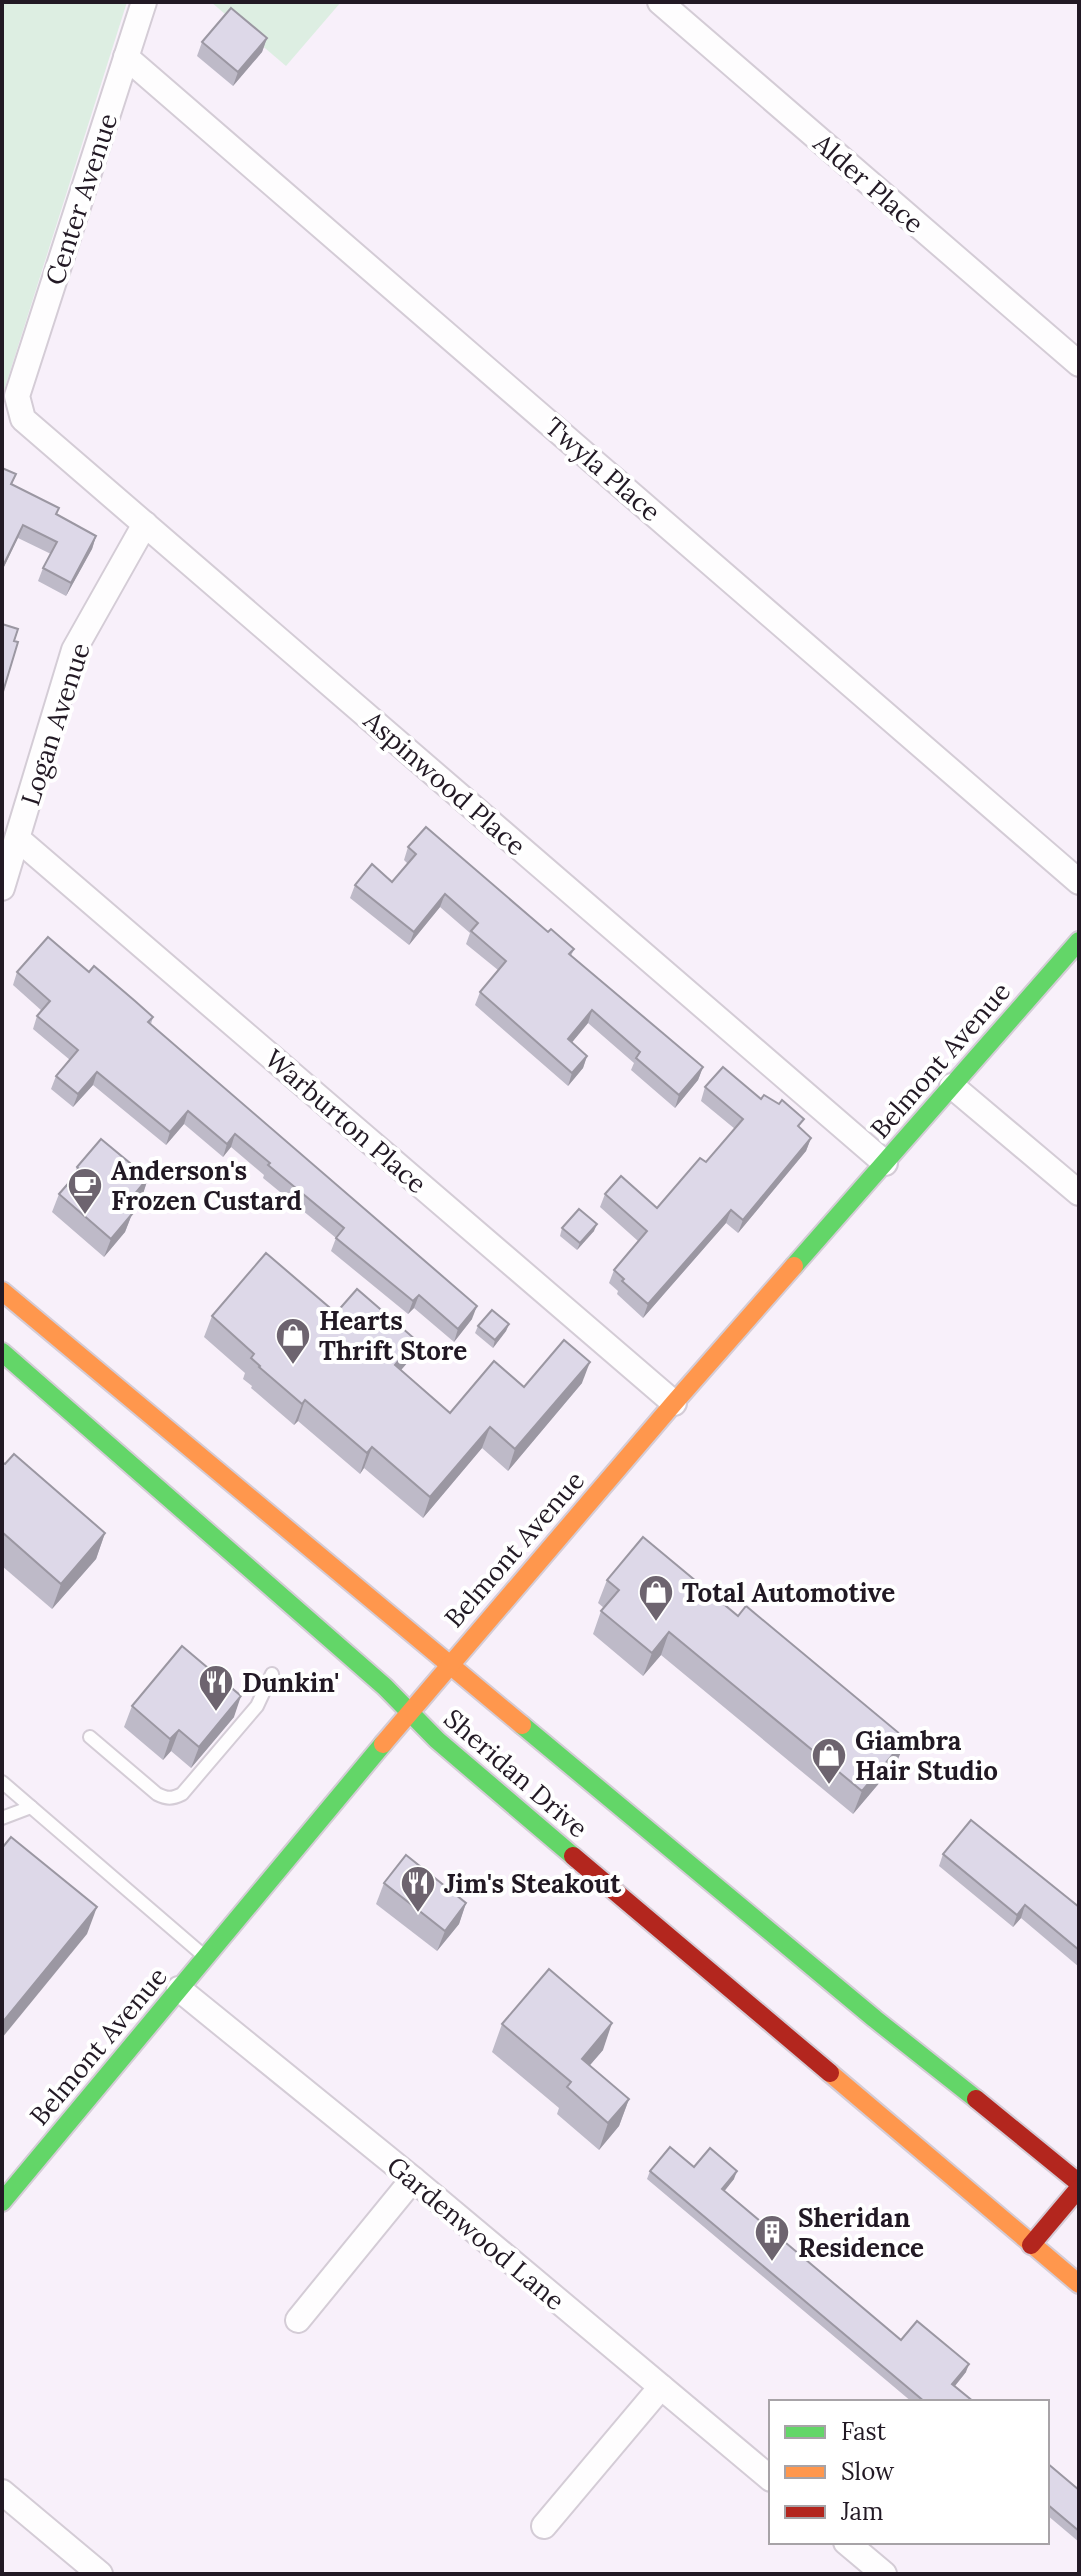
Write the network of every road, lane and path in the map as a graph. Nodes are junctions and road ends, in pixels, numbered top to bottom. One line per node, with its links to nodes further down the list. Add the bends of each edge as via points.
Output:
1 (144, 2): 3 (street, Center Avenue)
2 (660, 2): 4 (street, Alder Place)
3 (126, 57): 5 (street, Center Avenue); 8 (street, Twyla Place)
4 (1079, 364)
5 (17, 396): 6 (street, Aspinwood Place, via 23,419)
6 (145, 524): 7 (street, Logan Avenue, via 74,650); 12 (street, Aspinwood Place)
7 (18, 839): 9 (street, Logan Avenue); 16 (street, Warburton Place)
8 (1079, 882)
9 (2, 888)
10 (1079, 941): 11 (main road, Belmont Avenue)
11 (952, 1086): 12 (main road, Belmont Avenue); 13 (street)
12 (885, 1163): 16 (main road, Belmont Avenue)
13 (1079, 1193)
14 (2, 1291): 17 (main road, Sheridan Drive)
15 (2, 1352): 19 (main road, Sheridan Drive)
16 (674, 1403): 17 (main road, Belmont Avenue)
17 (451, 1663): 19 (main road, Belmont Avenue); 27 (main road, Sheridan Drive)
18 (272, 1674): 20 (lane, via 257,1706 174,1798 157,1794)
19 (410, 1712): 24 (main road, Belmont Avenue); 29 (main road, Sheridan Drive, via 571,1856)
20 (90, 1737)
21 (2, 1782): 22 (lane)
22 (31, 1807): 23 (lane); 24 (lane)
23 (2, 1818)
24 (206, 1957): 25 (main road, Belmont Avenue)
25 (179, 1989): 26 (street, Gardenwood Lane); 28 (main road, Belmont Avenue)
26 (413, 2179): 31 (street); 32 (street, Gardenwood Lane)
27 (1079, 2185): 29 (main road)
28 (2, 2202)
29 (1031, 2245): 30 (main road, Sheridan Drive)
30 (1079, 2284)
31 (298, 2320)
32 (661, 2387): 33 (street, Gardenwood Lane); 35 (street)
33 (769, 2477)
34 (2, 2492): 37 (street)
35 (544, 2526)
36 (848, 2544): 38 (street)
37 (100, 2574)
38 (884, 2574)

